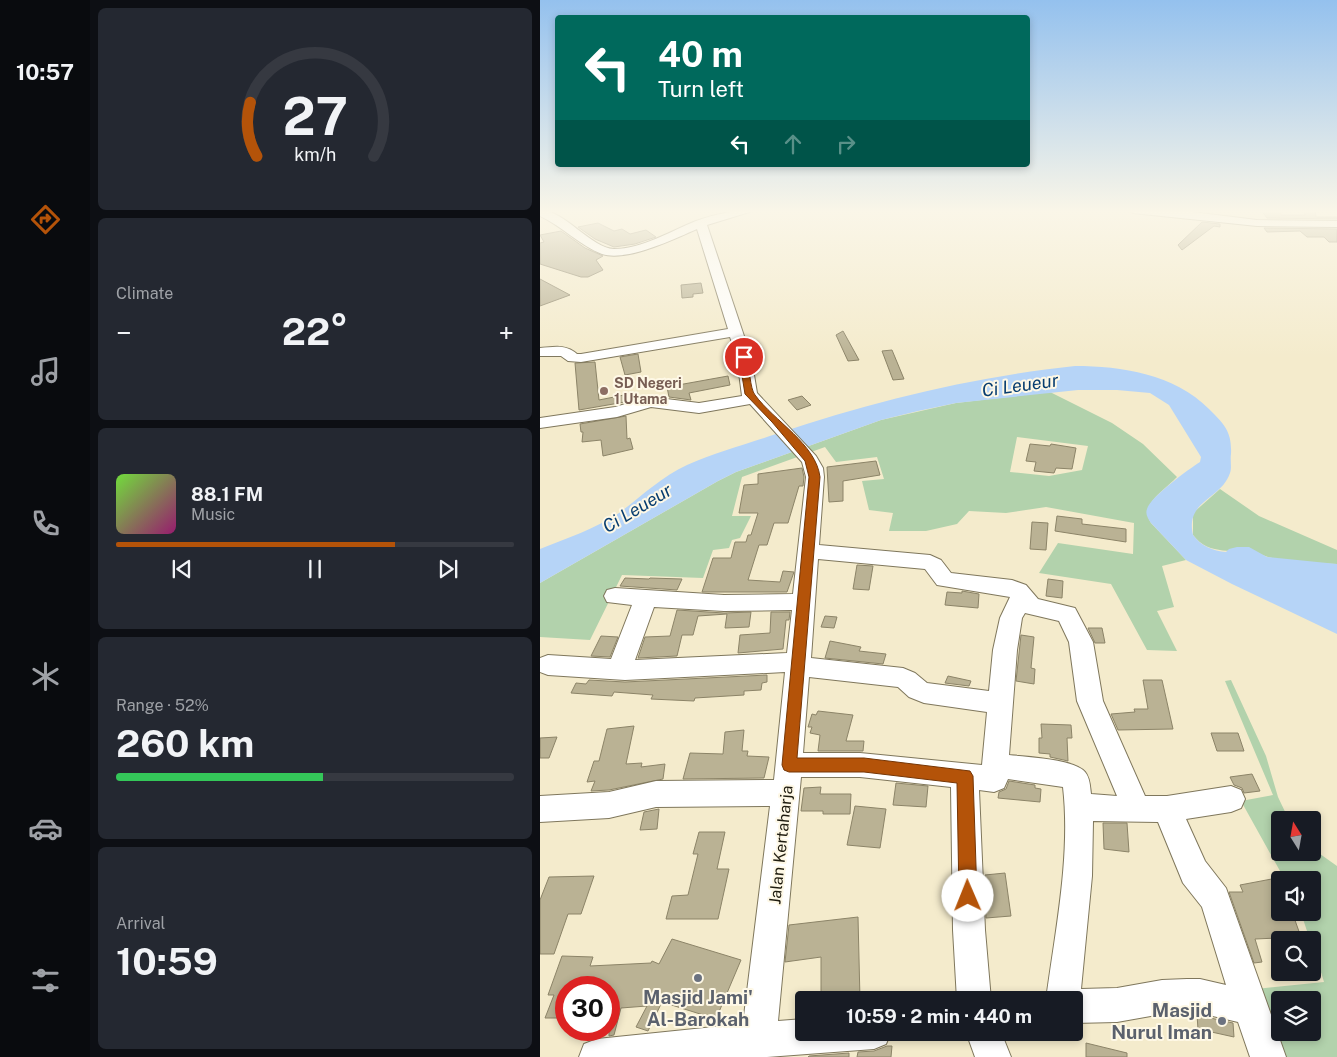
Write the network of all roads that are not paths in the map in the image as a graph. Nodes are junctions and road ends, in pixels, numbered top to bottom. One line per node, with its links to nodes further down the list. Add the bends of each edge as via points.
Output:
1 (712, 259): 2 (street)
2 (735, 332): 3 (street, via 581,358 573,358 565,351); 4 (street, via 744,357)
3 (540, 352)
4 (752, 399): 5 (street, via 692,408 650,402 617,412); 6 (street, Jalan Kertaharja, via 775,420 814,468)
5 (540, 423)
6 (808, 551): 8 (street, via 930,562 945,580 1008,587); 10 (street, Jalan Kertaharja)
7 (615, 596): 9 (street)
8 (1023, 597): 14 (street, via 1010,621); 21 (street, via 1031,606 1065,613 1070,618 1081,642 1090,701)
9 (646, 598): 10 (street, via 732,603); 13 (street)
10 (804, 602): 11 (street, Jalan Kertaharja)
11 (799, 664): 13 (street); 14 (street, via 903,678 924,693); 15 (street, Jalan Kertaharja)
12 (548, 665): 13 (street)
13 (619, 670)
14 (1000, 703): 16 (street)
15 (789, 765): 17 (street, via 864,765); 18 (street, Jalan Kertaharja)
16 (996, 765): 17 (street, via 994,779); 20 (street, via 1072,777 1076,782)
17 (965, 776): 24 (street)
18 (786, 793): 22 (street, via 656,794 609,806); 29 (street, Jalan Kertaharja)
19 (1231, 798): 23 (street)
20 (1079, 806): 21 (street); 25 (street, via 1077,876)
21 (1136, 808): 23 (street)
22 (540, 809)
23 (1167, 809): 27 (street, via 1194,872 1215,899)
24 (973, 991)
25 (1064, 991)
26 (1083, 1006): 27 (street, via 1200,996)
27 (1250, 1008): 33 (street)
28 (795, 1037): 29 (street)
29 (759, 1040): 31 (street)
30 (987, 1041): 32 (street)
31 (597, 1057)
32 (993, 1057)
33 (1268, 1057)

